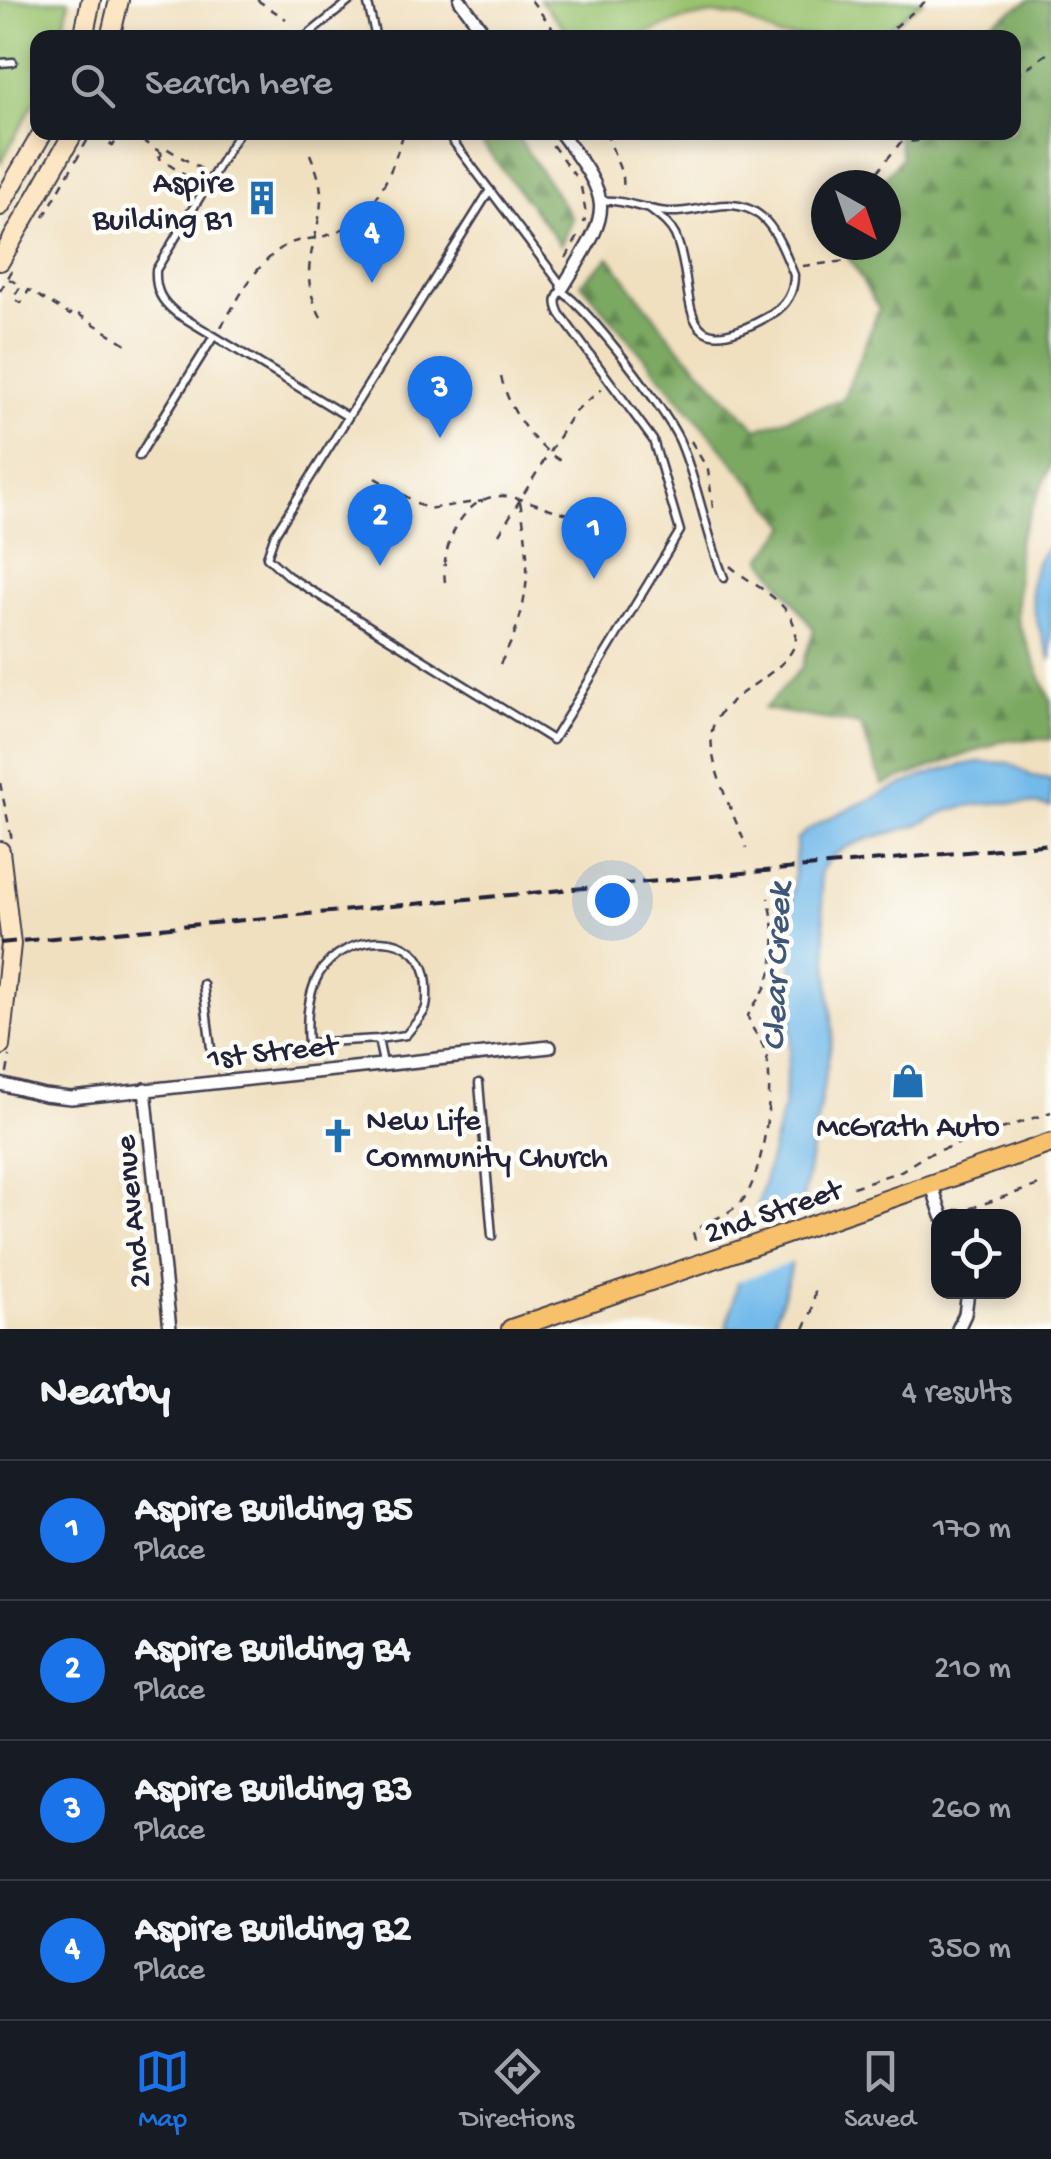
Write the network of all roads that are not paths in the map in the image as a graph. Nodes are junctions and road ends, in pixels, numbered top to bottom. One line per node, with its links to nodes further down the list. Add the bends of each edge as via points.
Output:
1 (91, 0): 6 (main road)
2 (118, 0): 7 (main road)
3 (351, 0): 8 (lane)
4 (367, 0): 9 (lane)
5 (460, 0): 10 (street)
6 (85, 30)
7 (112, 30)
8 (314, 30)
9 (374, 30)
10 (482, 30)
11 (12, 62): 12 (lane)
12 (0, 63)
13 (38, 140): 20 (main road)
14 (70, 140): 22 (main road)
15 (234, 140): 24 (lane, via 155,281 165,304)
16 (452, 140): 18 (lane)
17 (566, 140): 19 (street, via 594,178)
18 (490, 190): 23 (lane); 25 (lane)
19 (601, 202): 21 (lane); 23 (street, via 594,235)
20 (0, 206)
21 (648, 208): 21 (lane, via 674,231 690,314 704,330 730,332 774,313 790,296 790,265 752,208)
22 (4, 270)
23 (562, 289): 25 (lane, via 556,295 560,314 653,440 680,531 553,740 266,556); 27 (lane, via 674,428)
24 (214, 336): 25 (lane); 26 (lane)
25 (348, 418)
26 (138, 456)
27 (724, 578)
28 (0, 850): 31 (main road, via 11,944)
29 (203, 984): 33 (lane)
30 (378, 1039): 30 (lane, via 406,1035 426,1008 424,962 412,948 391,942 355,944 337,953 310,996 308,1043); 34 (lane)
31 (0, 1046)
32 (550, 1047): 34 (street, 1st Street)
33 (212, 1057)
34 (383, 1064): 37 (street, 1st Street)
35 (479, 1082): 41 (lane)
36 (0, 1084): 37 (street, 1st Street, via 71,1098)
37 (145, 1090): 43 (street, 2nd Avenue)
38 (1051, 1144): 39 (main road, 2nd Street)
39 (932, 1186): 40 (street); 44 (main road, 2nd Street)
40 (946, 1209)
41 (492, 1236)
42 (967, 1299): 45 (street)
43 (170, 1329)
44 (511, 1329)
45 (958, 1329)

